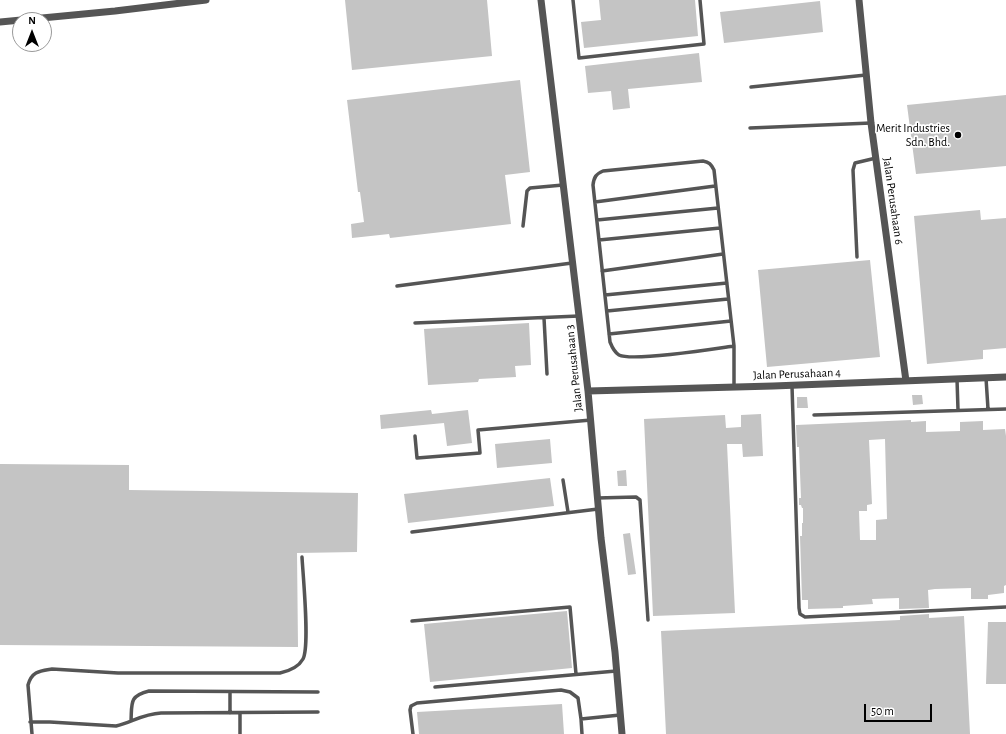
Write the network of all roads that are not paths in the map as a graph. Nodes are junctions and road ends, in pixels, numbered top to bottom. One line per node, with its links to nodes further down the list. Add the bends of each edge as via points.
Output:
1 (206, 0): 6 (street)
2 (541, 0): 12 (street, Jalan Perusahaan 3)
3 (573, 0): 4 (lane, via 579,58 704,44)
4 (700, 0)
5 (859, 0): 7 (street, Jalan Perusahaan 6)
6 (0, 22)
7 (866, 75): 8 (lane); 9 (street, Jalan Perusahaan 6)
8 (751, 87)
9 (871, 123): 10 (lane); 11 (street, Jalan Perusahaan 6)
10 (750, 128)
11 (876, 158): 21 (lane, via 855,163 853,170); 39 (street, Jalan Perusahaan 6)
12 (563, 185): 17 (lane, via 530,188 527,191); 22 (street, Jalan Perusahaan 3)
13 (715, 186): 14 (lane); 14 (lane, via 712,165 703,160 603,171 594,177); 15 (lane)
14 (595, 202): 16 (lane)
15 (718, 208): 16 (lane); 18 (lane)
16 (597, 220): 19 (lane)
17 (523, 226)
18 (720, 228): 19 (lane); 20 (lane)
19 (599, 240): 23 (lane)
20 (723, 254): 23 (lane); 24 (lane)
21 (857, 257)
22 (573, 263): 25 (lane); 29 (street, Jalan Perusahaan 3)
23 (602, 271): 26 (lane)
24 (726, 283): 26 (lane); 27 (lane)
25 (397, 286)
26 (605, 295): 28 (lane)
27 (728, 299): 28 (lane); 31 (lane)
28 (607, 311): 33 (lane)
29 (580, 316): 30 (lane); 42 (street, Jalan Perusahaan 3)
30 (544, 318): 32 (lane); 35 (lane)
31 (731, 321): 33 (lane); 34 (lane)
32 (415, 323)
33 (609, 334): 34 (lane, via 612,349 619,355 628,357)
34 (734, 346): 41 (lane)
35 (547, 374)
36 (1006, 377): 37 (street, Jalan Perusahaan 4)
37 (986, 378): 38 (street, Jalan Perusahaan 4); 45 (lane)
38 (957, 379): 39 (street, Jalan Perusahaan 4); 44 (lane)
39 (906, 381): 40 (street, Jalan Perusahaan 4)
40 (792, 386): 41 (street, Jalan Perusahaan 4); 55 (lane, via 800,614 805,617)
41 (734, 387): 42 (street, Jalan Perusahaan 4)
42 (588, 391): 47 (street, Jalan Perusahaan 3)
43 (1006, 409): 45 (lane)
44 (958, 410): 45 (lane); 46 (lane)
45 (988, 410)
46 (814, 415)
47 (591, 420): 48 (lane, via 478,430 480,453 417,458); 50 (street, Jalan Perusahaan 3)
48 (415, 436)
49 (563, 480): 52 (lane)
50 (597, 498): 51 (street, Jalan Perusahaan 3); 56 (lane, via 636,497 640,500)
51 (598, 509): 52 (lane); 58 (street, Jalan Perusahaan 3)
52 (568, 512): 53 (lane)
53 (412, 532)
54 (302, 557): 69 (lane, via 306,639 304,658 290,671 118,673 44,670 30,678 28,684)
55 (1006, 607)
56 (648, 620)
57 (412, 621): 59 (lane, via 570,607)
58 (616, 671): 59 (lane); 66 (street, Jalan Perusahaan 3)
59 (576, 674): 60 (lane)
60 (435, 687)
61 (230, 692): 62 (lane); 64 (lane); 68 (lane, via 141,693 132,702)
62 (318, 692)
63 (318, 712): 65 (lane)
64 (230, 713): 65 (lane); 68 (lane, via 161,713)
65 (240, 713): 71 (lane)
66 (620, 715): 67 (lane); 74 (street, Jalan Perusahaan 3)
67 (581, 719): 72 (lane, via 578,698 570,692 561,690 417,703 411,706 410,710); 73 (lane)
68 (131, 720): 69 (lane, via 124,724 107,726)
69 (30, 722): 70 (lane)
70 (32, 734)
71 (240, 734)
72 (413, 734)
73 (582, 734)
74 (622, 734)

